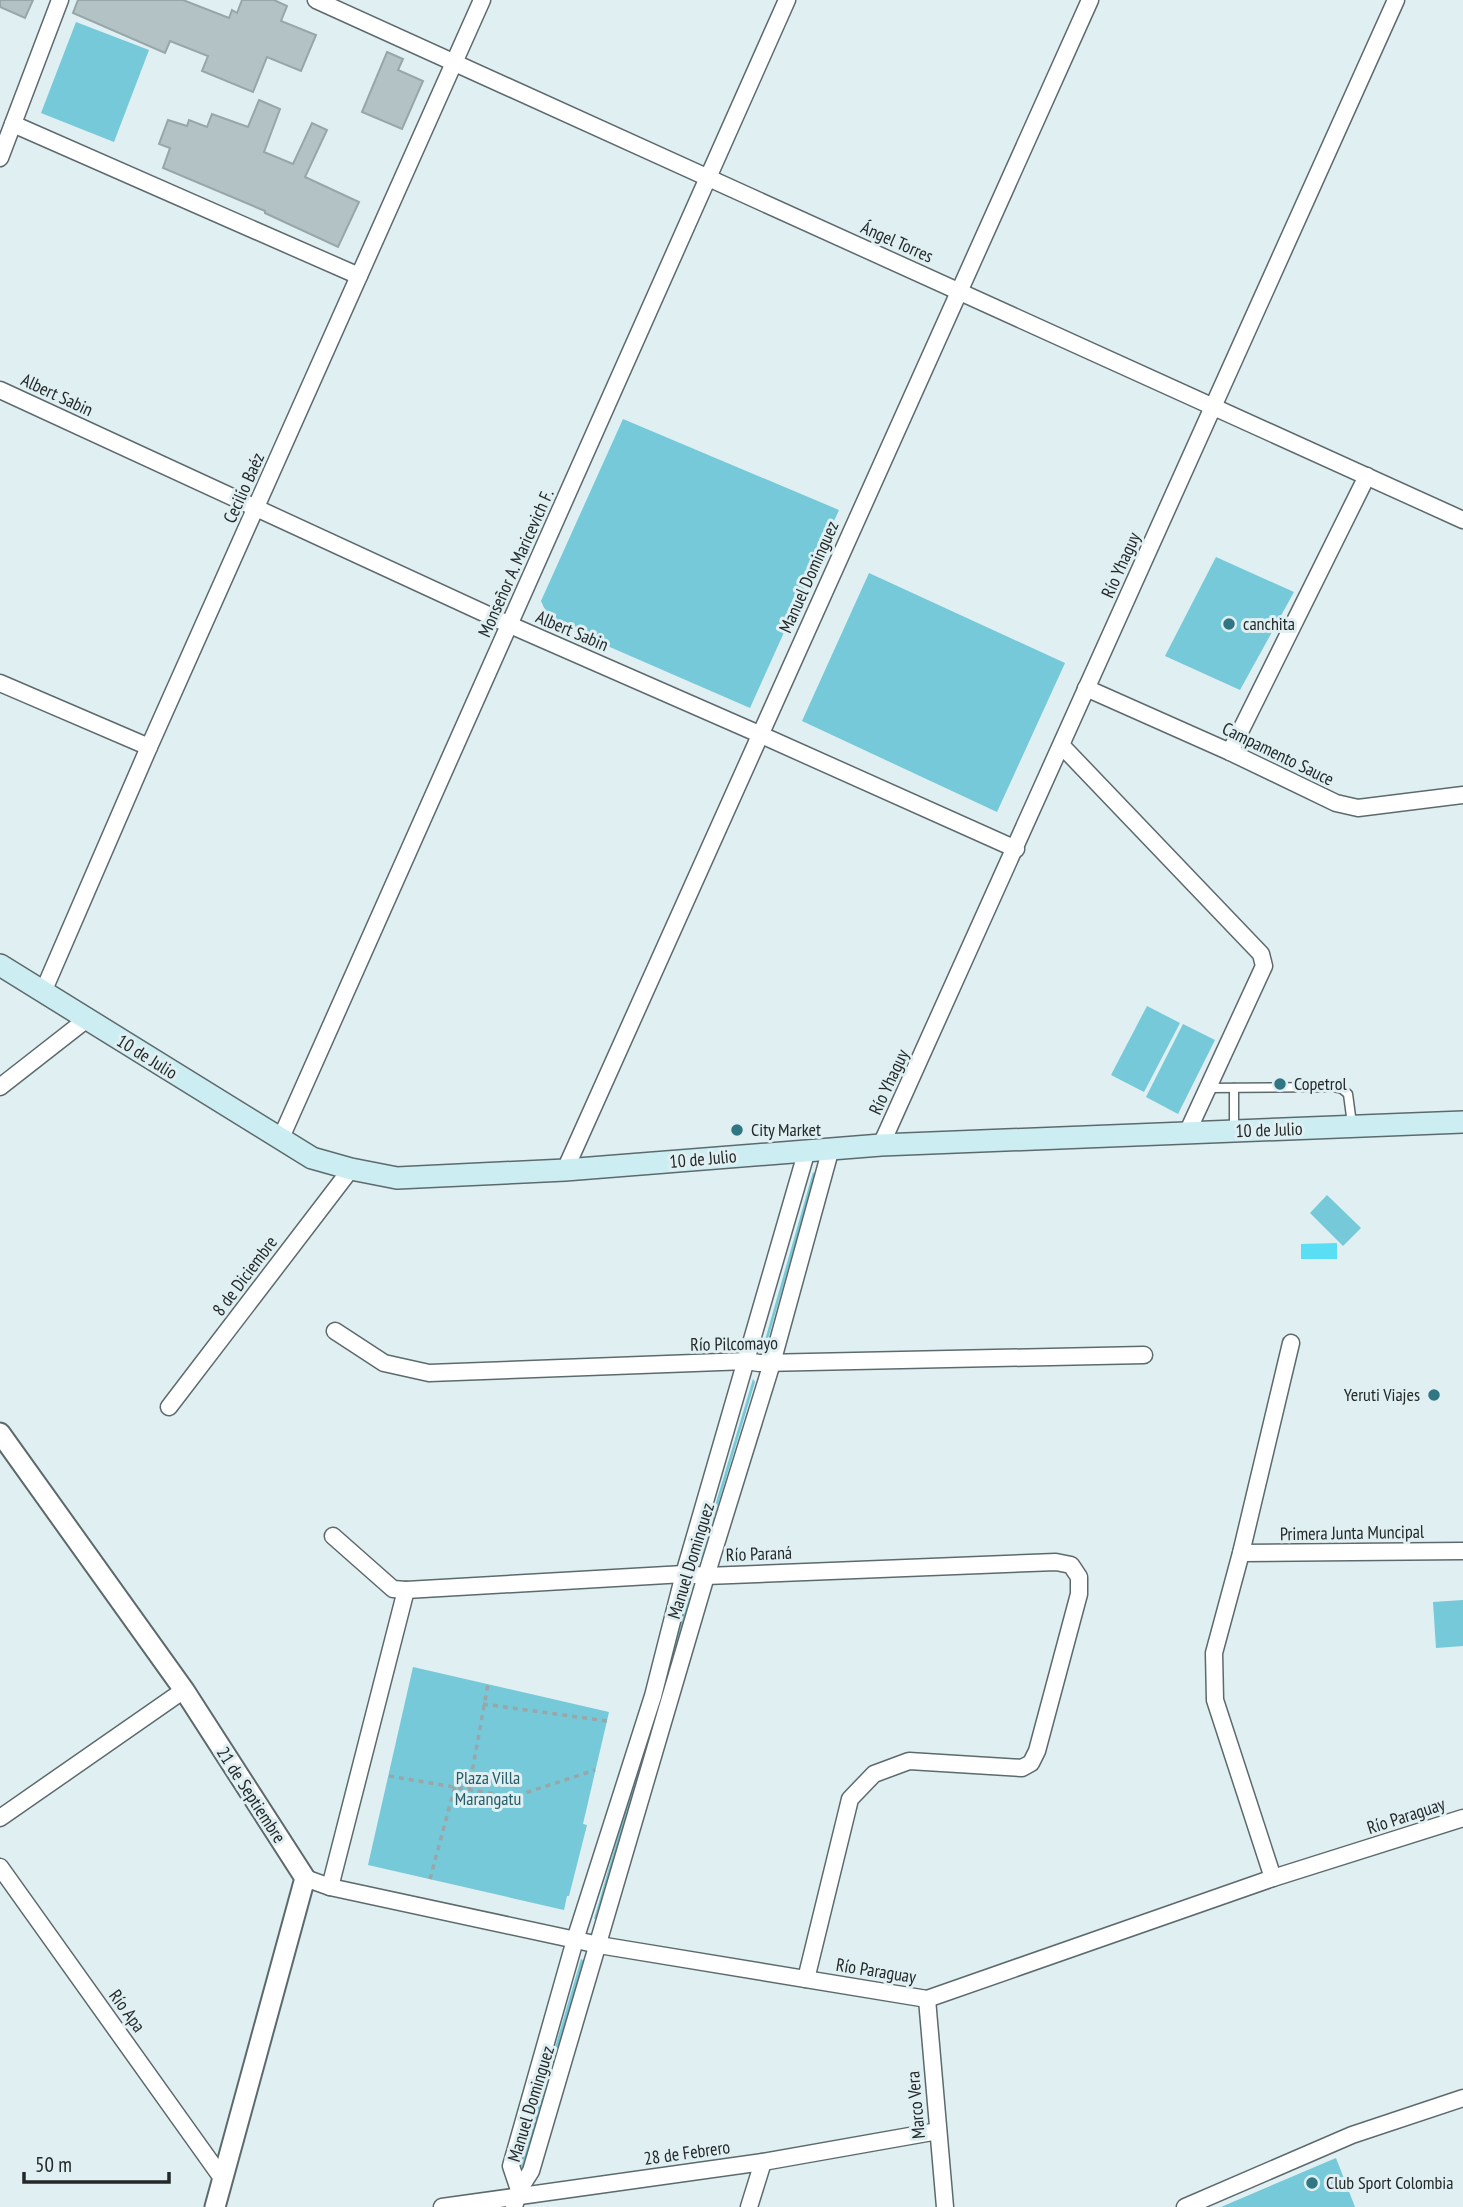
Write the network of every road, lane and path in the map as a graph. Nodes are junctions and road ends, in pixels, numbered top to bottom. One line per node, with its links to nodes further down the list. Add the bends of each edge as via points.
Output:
1 (60, 0): 8 (street)
2 (316, 0): 7 (street, Ángel Torres)
3 (482, 0): 7 (street, Cecilio Baéz)
4 (787, 0): 10 (street, Monseñor A. Maricevich F.)
5 (1090, 0): 12 (street, Manuel Dominguez)
6 (1396, 0): 14 (street, Río Yhaguy)
7 (454, 63): 10 (street, Ángel Torres); 11 (street, Cecilio Baéz)
8 (13, 124): 9 (street); 11 (street)
9 (0, 158)
10 (707, 177): 12 (street, Ángel Torres); 18 (street, Monseñor A. Maricevich F.)
11 (359, 276): 16 (street, Cecilio Baéz)
12 (959, 291): 14 (street, Ángel Torres); 21 (street, Manuel Dominguez)
13 (0, 390): 16 (street, Albert Sabin)
14 (1214, 407): 15 (street, Ángel Torres); 20 (street, Río Yhaguy)
15 (1367, 476): 17 (street, Ángel Torres); 24 (street)
16 (256, 508): 18 (street, Albert Sabin); 23 (street, Cecilio Baéz)
17 (1463, 520)
18 (510, 625): 21 (street, Albert Sabin); 37 (street, Monseñor A. Maricevich F.)
19 (0, 683): 23 (street)
20 (1086, 688): 22 (street, Río Yhaguy); 24 (street, Campamento Sauce)
21 (760, 734): 26 (street, Albert Sabin); 42 (street, Manuel Dominguez)
22 (1062, 746): 26 (street, Río Yhaguy); 31 (street, via 1261,954 1264,966)
23 (149, 747): 28 (street, Cecilio Baéz)
24 (1230, 752): 25 (street, Campamento Sauce, via 1336,803 1359,808)
25 (1463, 795)
26 (1016, 849): 38 (street, Río Yhaguy)
27 (0, 965): 28 (main road, 10 de Julio)
28 (43, 992): 29 (main road, 10 de Julio)
29 (87, 1019): 30 (street); 37 (main road, 10 de Julio)
30 (0, 1087)
31 (1208, 1088): 32 (lane); 36 (street)
32 (1234, 1088): 34 (lane, via 1342,1089 1348,1094); 35 (lane)
33 (1463, 1122): 34 (main road, 10 de Julio)
34 (1353, 1127): 35 (main road, 10 de Julio)
35 (1234, 1130): 36 (main road, 10 de Julio)
36 (1187, 1133): 38 (main road, 10 de Julio)
37 (280, 1140): 41 (main road, 10 de Julio, via 312,1158)
38 (881, 1145): 39 (main road, 10 de Julio)
39 (831, 1148): 40 (main road, 10 de Julio); 47 (street, Manuel Dominguez)
40 (807, 1150): 42 (main road, 10 de Julio); 46 (street, Manuel Dominguez)
41 (351, 1169): 42 (main road, 10 de Julio, via 397,1178); 48 (street, 8 de Diciembre)
42 (565, 1170)
43 (335, 1331): 46 (street, Río Pilcomayo, via 384,1363 429,1373)
44 (1290, 1343): 52 (street)
45 (1144, 1355): 47 (street, Río Pilcomayo)
46 (747, 1361): 47 (street, Río Pilcomayo); 53 (street, Manuel Dominguez)
47 (772, 1363): 54 (street, Manuel Dominguez)
48 (169, 1407)
49 (0, 1434): 57 (street, 21 de Septiembre)
50 (333, 1536): 55 (street, via 393,1589)
51 (1463, 1551): 52 (street, Primera Junta Muncipal)
52 (1241, 1553): 68 (street, via 1214,1653 1215,1700)
53 (684, 1574): 54 (street, Río Paraná); 55 (street, Río Paraná); 71 (street, Manuel Dominguez, via 653,1696)
54 (706, 1576): 72 (street, Manuel Dominguez); 73 (street, Río Paraná, via 1056,1562 1071,1565 1079,1577 1079,1594 1031,1763 1022,1768 909,1761 874,1774 850,1799)
55 (406, 1590): 70 (street)
56 (488, 1684): 58 (path)
57 (184, 1690): 64 (street); 67 (street, 21 de Septiembre)
58 (483, 1704): 59 (path); 63 (path)
59 (607, 1721)
60 (595, 1770): 63 (path, via 513,1797)
61 (388, 1776): 62 (path)
62 (455, 1786): 63 (path); 69 (path)
63 (469, 1789)
64 (0, 1818)
65 (1463, 1818): 68 (street, Río Paraguay)
66 (0, 1867): 78 (street, Río Apa)
67 (305, 1878): 70 (street, Río Paraguay); 78 (street)
68 (1273, 1878): 74 (street, Río Paraguay)
69 (430, 1879)
70 (330, 1887): 71 (street, Río Paraguay)
71 (575, 1940): 72 (street, Río Paraguay); 79 (street, Manuel Dominguez, via 511,2166)
72 (599, 1945): 73 (street, Río Paraguay); 79 (street, Manuel Dominguez, via 531,2171)
73 (806, 1979): 74 (street, Río Paraguay)
74 (927, 1999): 76 (street, Marco Vera)
75 (1463, 2098): 84 (street, via 1352,2135)
76 (938, 2131): 77 (street, 28 de Febrero); 83 (street, Marco Vera)
77 (763, 2162): 79 (street, 28 de Febrero); 82 (street)
78 (222, 2178): 80 (street)
79 (516, 2198): 81 (street, 28 de Febrero)
80 (215, 2207)
81 (442, 2207)
82 (749, 2207)
83 (945, 2207)
84 (1185, 2207)

